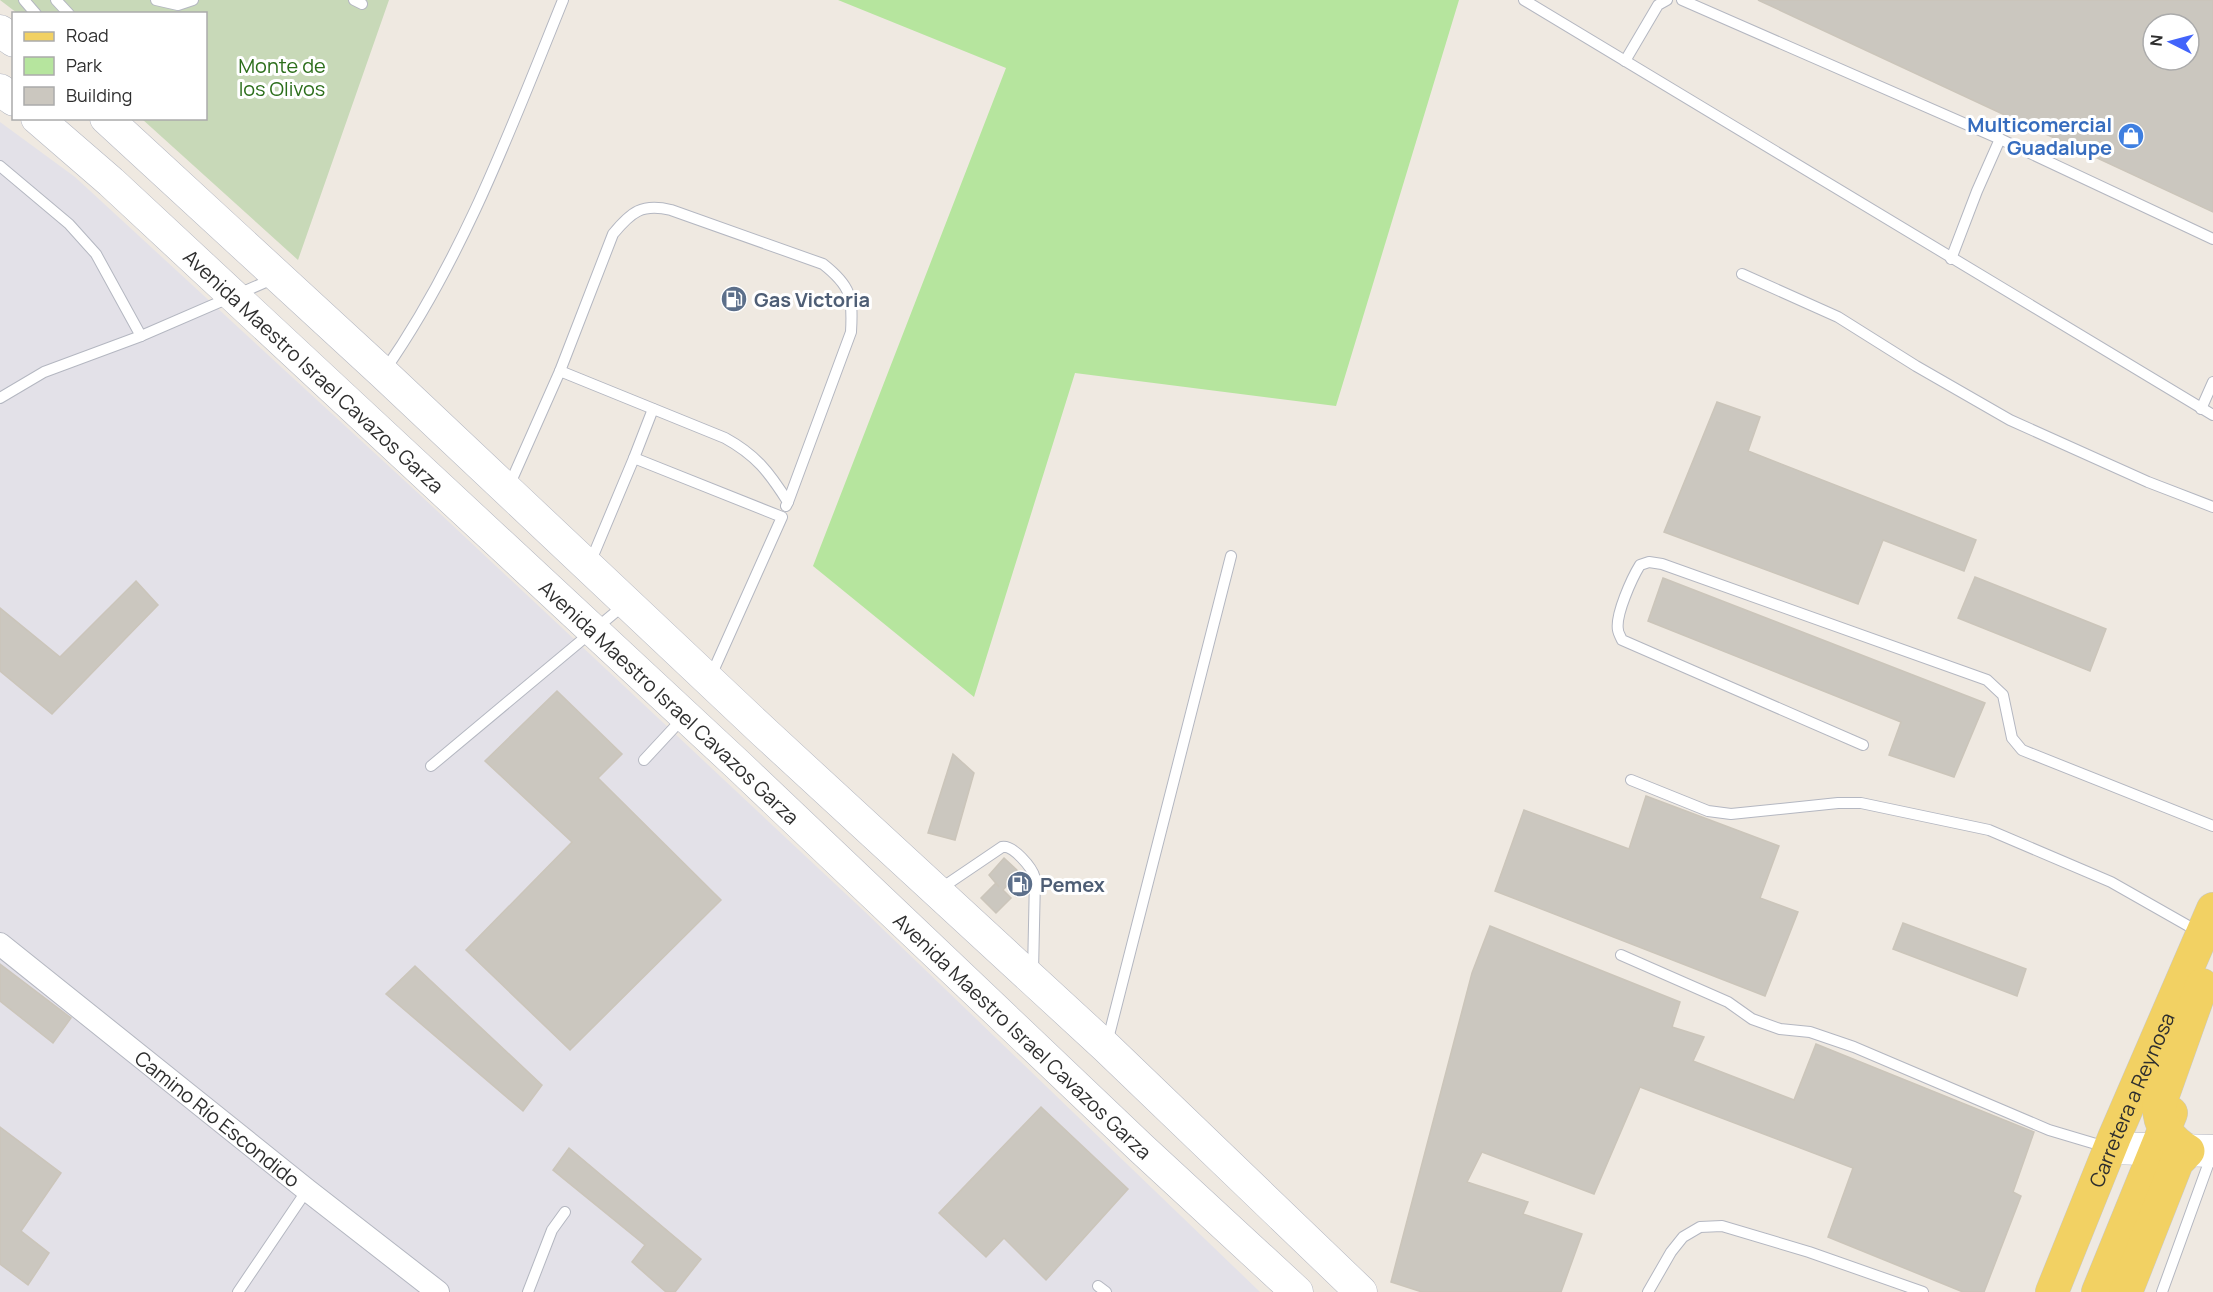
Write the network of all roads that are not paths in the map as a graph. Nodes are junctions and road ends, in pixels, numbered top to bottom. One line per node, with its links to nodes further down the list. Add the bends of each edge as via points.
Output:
1 (24, 0): 9 (lane)
2 (56, 0): 10 (lane)
3 (156, 0): 4 (lane, via 178,5)
4 (193, 0)
5 (563, 0): 23 (lane, via 466,226 421,313)
6 (1524, 0): 11 (lane)
7 (1667, 0): 11 (lane, via 1658,5)
8 (1682, 0): 14 (lane)
9 (34, 12)
10 (67, 12)
11 (1625, 61): 17 (lane)
12 (39, 120): 20 (main road, Avenida Maestro Israel Cavazos Garza)
13 (108, 120): 19 (main road)
14 (2000, 139): 16 (lane); 17 (lane)
15 (0, 166): 21 (lane, via 69,224 96,254)
16 (2213, 239)
17 (1951, 259): 27 (lane)
18 (1742, 274): 32 (lane, via 1838,317 2010,420)
19 (278, 277): 20 (lane); 23 (main road)
20 (233, 297): 21 (lane); 37 (main road, Avenida Maestro Israel Cavazos Garza)
21 (141, 336): 25 (lane, via 44,372)
22 (560, 372): 26 (lane); 30 (lane); 31 (lane, via 613,234 639,209 654,206 670,210 823,264 849,291 853,308 851,332)
23 (383, 373): 30 (main road)
24 (2213, 382): 27 (lane)
25 (0, 398)
26 (653, 409): 29 (lane); 31 (lane, via 740,446 766,468)
27 (2201, 409): 28 (lane)
28 (2213, 415)
29 (634, 458): 33 (lane); 35 (lane)
30 (507, 491): 35 (main road)
31 (788, 502): 33 (lane)
32 (2213, 507)
33 (782, 517): 38 (lane)
34 (1232, 556): 55 (lane)
35 (589, 567): 36 (main road)
36 (626, 603): 37 (lane); 38 (main road)
37 (593, 632): 39 (main road, Avenida Maestro Israel Cavazos Garza); 44 (lane)
38 (708, 681): 40 (main road)
39 (685, 716): 42 (lane); 43 (main road, Avenida Maestro Israel Cavazos Garza)
40 (765, 734): 43 (main road); 46 (main road)
41 (1863, 745): 47 (lane, via 1622,640 1618,619 1640,565 1662,564 1987,680 2003,695 2012,738 2022,750)
42 (644, 759)
43 (738, 765): 48 (main road, Avenida Maestro Israel Cavazos Garza)
44 (431, 766)
45 (1631, 780): 50 (lane, via 1708,810 1731,814 1861,803 1989,830 2111,882)
46 (852, 812): 48 (main road); 49 (main road)
47 (2213, 826)
48 (822, 845): 64 (main road, Avenida Maestro Israel Cavazos Garza)
49 (937, 891): 53 (main road); 53 (lane, via 1002,847 1011,848 1035,878)
50 (2209, 933): 56 (main road, via 2163,1094); 57 (main road, Carretera a Reynosa)
51 (0, 944): 59 (street, Camino Río Escondido)
52 (1621, 955): 57 (lane, via 1728,1002 1752,1019 1854,1047 2049,1130)
53 (1033, 981): 55 (main road)
54 (2213, 1011): 56 (main road, Carretera a Reynosa)
55 (1106, 1047): 65 (main road)
56 (2160, 1140): 57 (main road); 58 (main road); 69 (main road, Carretera a Reynosa)
57 (2109, 1148): 68 (main road, Carretera a Reynosa)
58 (2205, 1151): 70 (main road, via 2177,1162); 71 (lane)
59 (307, 1190): 61 (lane); 62 (street, Camino Río Escondido)
60 (565, 1212): 63 (lane, via 548,1237)
61 (238, 1292)
62 (438, 1292)
63 (528, 1292)
64 (1297, 1292)
65 (1361, 1292)
66 (1648, 1292): 67 (lane, via 1683,1237 1700,1227 1722,1226)
67 (1923, 1292)
68 (2052, 1292)
69 (2098, 1292)
70 (2126, 1292)
71 (2162, 1292)

